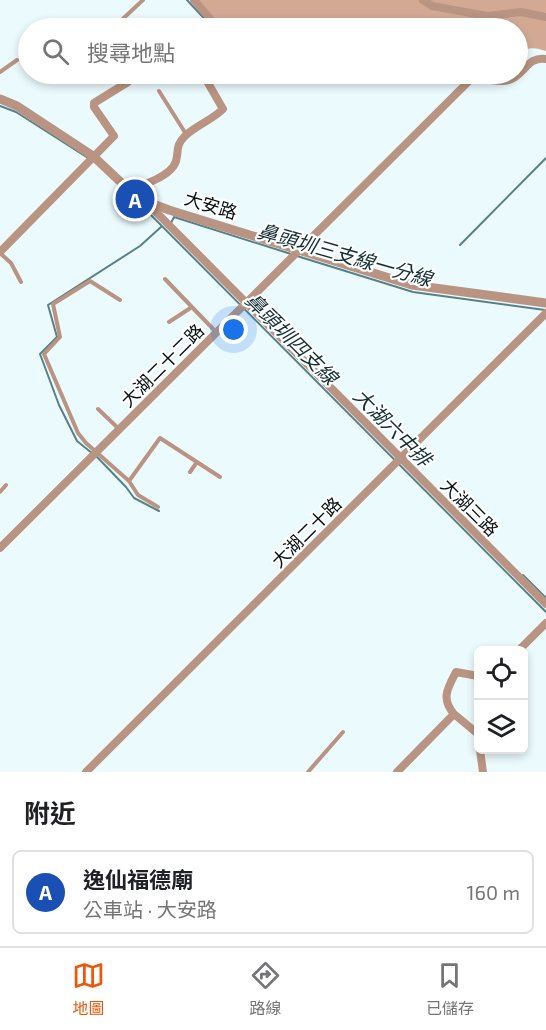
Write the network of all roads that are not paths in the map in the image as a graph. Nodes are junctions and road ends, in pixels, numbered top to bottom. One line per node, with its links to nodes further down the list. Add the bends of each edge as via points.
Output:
1 (142, 0): 5 (lane)
2 (194, 0): 6 (street)
3 (423, 0): 4 (street, via 432,6 487,16 521,12)
4 (546, 17)
5 (123, 18)
6 (209, 18)
7 (546, 59): 9 (street)
8 (17, 60): 10 (lane)
9 (528, 64)
10 (0, 72)
11 (125, 84): 17 (street, via 94,103 114,136)
12 (209, 84): 16 (street, via 223,109)
13 (460, 84): 20 (street, 大湖二十二路)
14 (159, 91): 16 (lane)
15 (0, 99): 17 (street, 大安路)
16 (187, 135): 18 (street, via 177,147 174,166 153,182)
17 (93, 156): 18 (street, 大安路); 21 (street)
18 (129, 189): 19 (street, 大安路)
19 (145, 201): 20 (street, 大安路); 25 (street, 大湖三路)
20 (299, 249): 25 (street, 大湖二十二路); 26 (street, 大安路, via 412,285)
21 (0, 253): 23 (lane, via 11,263)
22 (165, 279): 27 (lane)
23 (21, 282)
24 (120, 300): 33 (lane, via 90,281 53,304 60,337 44,354 78,433)
25 (245, 303): 30 (street, 大湖二十二路); 34 (street, 大湖三路)
26 (546, 303)
27 (192, 307): 29 (lane); 30 (lane)
28 (546, 313): 34 (street, 大湖二十路)
29 (169, 322)
30 (216, 332): 32 (street, 大湖二十二路)
31 (99, 409): 32 (lane)
32 (119, 429): 33 (street, 大湖二十二路)
33 (96, 452): 38 (lane); 43 (street, 大湖二十二路)
34 (401, 459): 45 (street, 大湖三路); 53 (street, 大湖二十路)
35 (197, 462): 36 (lane); 37 (lane); 38 (lane, via 160,438)
36 (190, 472)
37 (220, 477)
38 (129, 481): 41 (lane, via 138,495)
39 (6, 485): 40 (lane)
40 (0, 492)
41 (158, 507)
42 (0, 535): 43 (lane)
43 (6, 542): 44 (street, 大湖二十二路)
44 (0, 548)
45 (546, 604)
46 (546, 623): 47 (street)
47 (524, 646)
48 (474, 675): 49 (street, via 456,672 445,698)
49 (454, 714): 50 (street); 55 (street)
50 (474, 731)
51 (343, 732): 54 (lane)
52 (481, 754): 56 (street)
53 (86, 772)
54 (308, 772)
55 (397, 772)
56 (483, 772)

